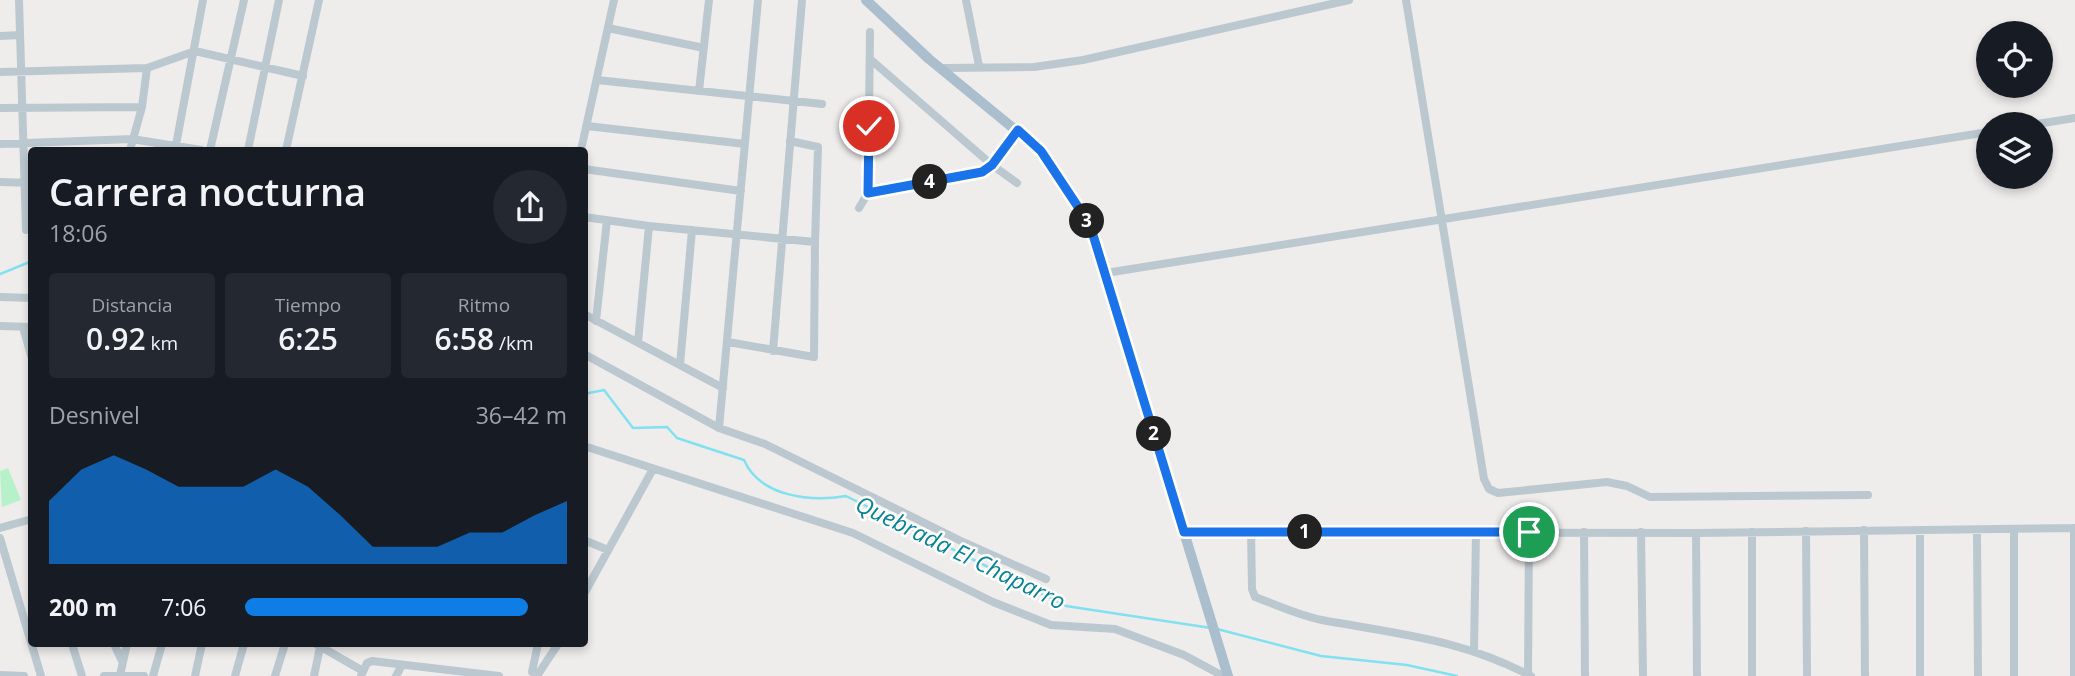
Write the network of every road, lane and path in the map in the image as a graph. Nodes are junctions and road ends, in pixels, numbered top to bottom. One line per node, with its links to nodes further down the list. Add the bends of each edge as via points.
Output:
1 (19, 0): 18 (street)
2 (203, 0): 21 (street)
3 (244, 0): 22 (street)
4 (279, 0): 25 (street)
5 (318, 0): 30 (street)
6 (614, 0): 16 (street)
7 (709, 0): 20 (street)
8 (758, 0): 33 (street)
9 (802, 0): 34 (street)
10 (866, 0): 27 (main road)
11 (875, 0): 27 (main road)
12 (966, 0): 24 (street)
13 (1349, 0): 15 (street)
14 (1406, 0): 66 (street)
15 (1328, 2): 24 (street, via 1083,60 1034,67)
16 (608, 28): 20 (street); 31 (street)
17 (870, 32): 23 (street)
18 (20, 35): 19 (street); 29 (street)
19 (0, 36)
20 (704, 48): 32 (street)
21 (195, 51): 22 (street); 26 (street); 49 (street)
22 (230, 59): 25 (street); 52 (street)
23 (870, 59): 56 (street); 62 (street)
24 (979, 66): 27 (street)
25 (263, 67): 30 (street); 53 (street)
26 (147, 68): 29 (street); 36 (street)
27 (944, 68): 42 (main road)
28 (0, 72): 29 (street)
29 (21, 72): 38 (street)
30 (303, 76): 54 (street)
31 (597, 80): 32 (street); 41 (street)
32 (699, 91): 33 (street)
33 (751, 96): 34 (street); 48 (street)
34 (794, 101): 35 (street); 45 (street)
35 (822, 104)
36 (142, 107): 38 (street); 44 (street)
37 (0, 108): 38 (street)
38 (22, 108): 47 (street)
39 (2075, 118): 40 (street)
40 (2053, 121)
41 (587, 126): 48 (street); 55 (street)
42 (1018, 130): 56 (street); 73 (main road, via 1041,151 1068,189 1090,225)
43 (1976, 134): 66 (street)
44 (132, 139): 47 (street); 49 (street); 50 (street)
45 (790, 141): 71 (street); 72 (street, via 818,147)
46 (0, 144): 47 (street)
47 (23, 144): 59 (street)
48 (745, 144): 61 (street)
49 (176, 145): 51 (street)
50 (131, 147)
51 (186, 147)
52 (211, 147)
53 (249, 147)
54 (287, 147)
55 (582, 147)
56 (992, 165): 60 (street); 62 (street, via 982,172)
57 (588, 170): 61 (street)
58 (0, 182): 59 (street)
59 (28, 183): 68 (street)
60 (1017, 183)
61 (741, 191): 70 (street)
62 (868, 193): 63 (street)
63 (859, 208)
64 (588, 218): 65 (street)
65 (607, 220): 67 (street); 77 (street)
66 (1442, 222): 73 (street); 89 (street, via 1483,479 1489,489 1498,493 1607,482 1650,498)
67 (649, 226): 69 (street); 80 (street)
68 (26, 230)
69 (692, 230): 70 (street); 84 (street)
70 (737, 234): 71 (street); 81 (street)
71 (781, 239): 72 (street); 82 (street)
72 (815, 242): 82 (street, via 814,357)
73 (1106, 273): 98 (main road)
74 (0, 297): 75 (street)
75 (28, 298)
76 (588, 316): 77 (street)
77 (596, 321): 80 (street)
78 (0, 326): 79 (street)
79 (27, 327)
80 (638, 342): 84 (street)
81 (729, 342): 82 (street); 85 (street)
82 (773, 351)
83 (588, 356): 86 (street)
84 (680, 365): 85 (street)
85 (723, 388): 86 (street)
86 (719, 428): 109 (street, via 765,444)
87 (588, 447): 88 (street)
88 (653, 469): 108 (street); 145 (street, via 853,533 993,602 1052,625 1115,629)
89 (1868, 495)
90 (28, 520): 91 (street)
91 (0, 528)
92 (2074, 528): 93 (street); 155 (street)
93 (2014, 529): 96 (street); 154 (street)
94 (1864, 530): 95 (street); 97 (street); 151 (street)
95 (1920, 530): 96 (street); 152 (street)
96 (1977, 530): 153 (street)
97 (1806, 531): 104 (street); 150 (street)
98 (1184, 532): 99 (street); 145 (main road)
99 (1251, 532): 100 (street); 124 (street, via 1255,597 1320,620)
100 (1476, 532): 101 (street); 124 (street)
101 (1529, 532): 102 (street); 131 (street)
102 (1584, 532): 103 (street); 146 (street)
103 (1641, 532): 105 (street); 147 (street)
104 (1752, 532): 105 (street); 149 (street)
105 (1696, 533): 148 (street)
106 (0, 538): 111 (street)
107 (588, 542): 108 (street)
108 (608, 550): 110 (street)
109 (1046, 579)
110 (588, 587)
111 (28, 632)
112 (32, 647): 133 (street)
113 (73, 647): 134 (street)
114 (115, 647): 125 (street)
115 (126, 647): 125 (street)
116 (161, 647): 137 (street)
117 (201, 647): 138 (street)
118 (243, 647): 139 (street)
119 (284, 647): 140 (street)
120 (318, 647): 141 (street)
121 (321, 647): 127 (street)
122 (537, 647): 144 (street, via 532,672)
123 (556, 647): 144 (street)
124 (1474, 650): 131 (street)
125 (122, 661): 130 (street)
126 (401, 667): 127 (street, via 372,661); 128 (street); 142 (street)
127 (362, 673)
128 (444, 674): 143 (street)
129 (0, 675): 132 (street)
130 (120, 675): 135 (street); 136 (street)
131 (1529, 675)
132 (24, 676)
133 (41, 676)
134 (82, 676)
135 (104, 676)
136 (144, 676)
137 (153, 676)
138 (195, 676)
139 (235, 676)
140 (275, 676)
141 (314, 676)
142 (396, 676)
143 (493, 676)
144 (538, 676)
145 (1225, 676)
146 (1585, 676)
147 (1643, 676)
148 (1696, 676)
149 (1752, 676)
150 (1807, 676)
151 (1865, 676)
152 (1920, 676)
153 (1978, 676)
154 (2014, 676)
155 (2074, 676)

